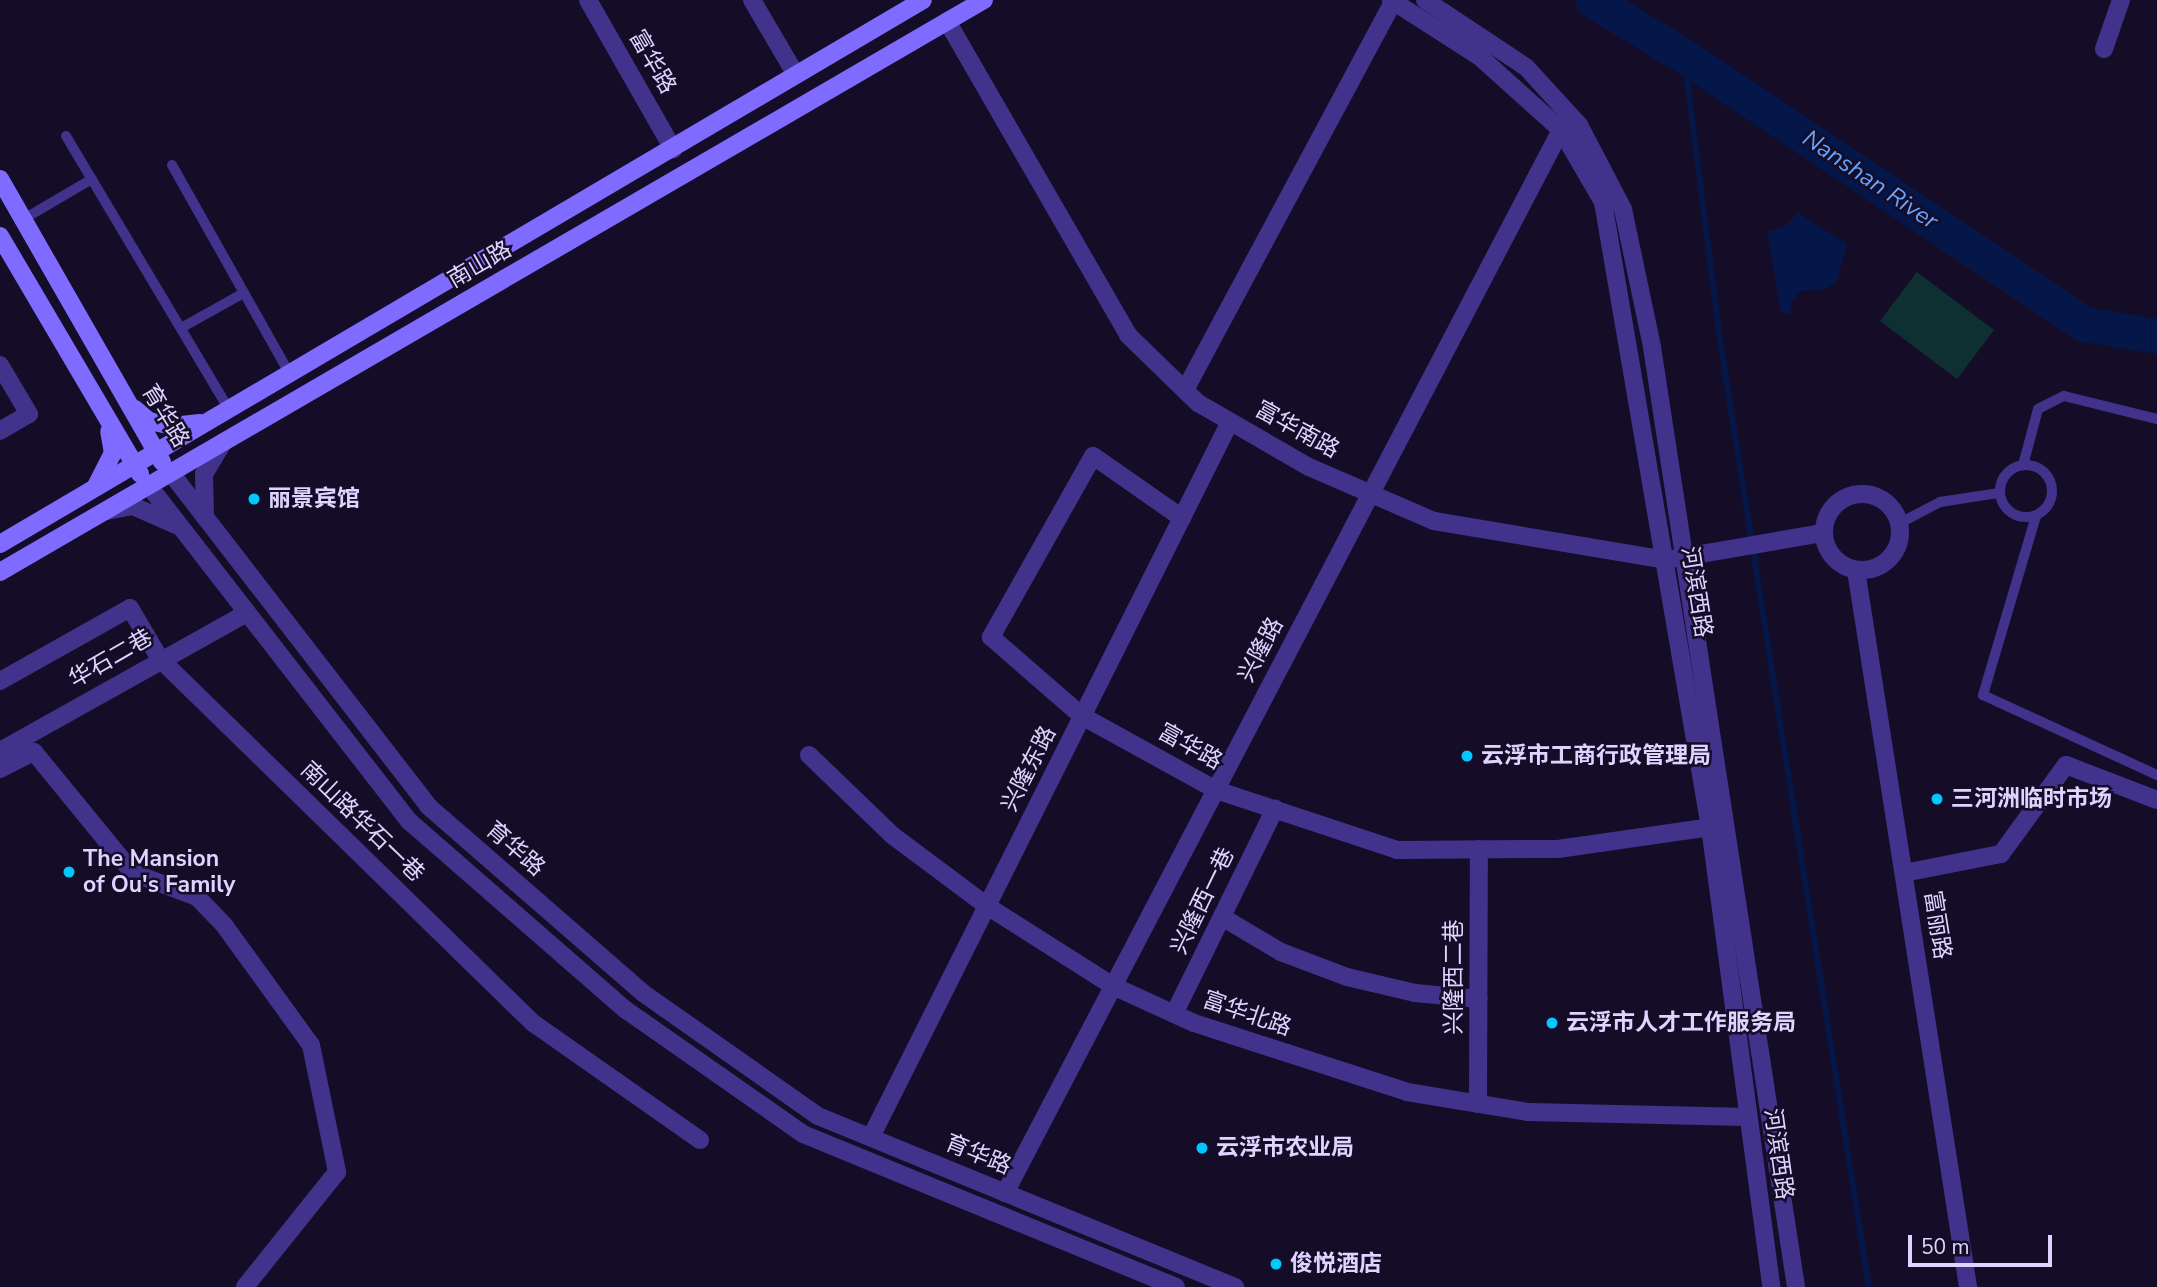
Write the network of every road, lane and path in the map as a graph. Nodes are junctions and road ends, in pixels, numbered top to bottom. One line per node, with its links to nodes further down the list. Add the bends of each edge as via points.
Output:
1 (588, 0): 13 (street, 富华路)
2 (752, 0): 10 (street)
3 (984, 0): 8 (main road, 南山路)
4 (1425, 0): 48 (street, 河滨西路, via 1526,67 1579,125 1623,209 1653,347)
5 (2121, 0): 9 (street)
6 (920, 1): 10 (main road, 南山路)
7 (1392, 1): 11 (street, 河滨西路, via 1480,57); 23 (street)
8 (947, 21): 23 (street, 富华南路, via 1128,335); 31 (main road, 南山路)
9 (2104, 49)
10 (796, 75): 13 (main road, 南山路)
11 (1561, 130): 39 (street, 兴隆路); 49 (street, 河滨西路, via 1603,202)
12 (66, 136): 16 (lane)
13 (673, 149): 22 (main road, 南山路)
14 (172, 165): 19 (lane)
15 (0, 179): 17 (main road, 育华路)
16 (92, 179): 17 (lane); 20 (lane)
17 (22, 220): 24 (main road, 育华路)
18 (0, 236): 26 (main road, 育华路)
19 (244, 293): 20 (lane); 22 (lane)
20 (181, 328): 25 (lane)
21 (2, 371): 30 (street, via 29,415)
22 (290, 374): 25 (main road, 南山路)
23 (1185, 390): 29 (street, 富华南路)
24 (127, 401): 28 (main road, via 149,421 172,426); 32 (main road, 育华路)
25 (229, 409): 28 (main road, 南山路)
26 (104, 414): 34 (main road, 育华路); 37 (main road, via 113,453)
27 (2157, 419): 33 (lane, via 2064,396 2038,409)
28 (207, 422): 32 (main road, 南山路)
29 (1230, 422): 39 (street, 富华南路); 43 (street, 兴隆东路)
30 (0, 431)
31 (223, 442): 35 (main road, 南山路); 42 (street, via 204,474)
32 (156, 453): 34 (main road, 南山路); 35 (main road, 育华路)
33 (2023, 465): 38 (lane, via 2005,474); 41 (lane, via 2044,472 2051,485 2050,502)
34 (134, 466): 36 (main road, 育华路); 37 (main road, 南山路)
35 (171, 473): 36 (main road, 南山路); 42 (street, 育华路)
36 (149, 486): 40 (main road, 南山路); 45 (street, 育华路)
37 (93, 489): 47 (main road, 南山路)
38 (1999, 493): 41 (lane, via 2010,513); 44 (lane, via 1940,502)
39 (1370, 495): 49 (street, 富华南路, via 1434,521); 60 (street, 兴隆路)
40 (104, 512): 45 (street, via 133,506); 51 (main road, 南山路)
41 (2036, 516): 59 (lane, via 1983,695)
42 (205, 517): 73 (street, 育华路, via 428,806 643,993 818,1116)
43 (1182, 518): 55 (street, 兴隆东路); 55 (street, 富华路, via 1093,456 991,637)
44 (1900, 523): 46 (street, via 1880,497 1853,494 1834,505); 50 (street, via 1899,544 1889,559 1872,569)
45 (183, 529): 52 (street, 育华路)
46 (1823, 533): 48 (street, 富华南路); 50 (street, via 1836,561)
47 (0, 544)
48 (1685, 557): 49 (street, 富华南路); 80 (street, 河滨西路)
49 (1666, 560): 63 (street, 河滨西路)
50 (1857, 570): 65 (street, 富丽路)
51 (0, 572)
52 (247, 612): 53 (street, 华石二巷); 77 (street, 育华路, via 409,821 626,1010 803,1134)
53 (160, 659): 54 (street, 南山路华石一巷, via 130,608); 56 (street, 华石二巷); 74 (street, 南山路华石一巷, via 533,1023)
54 (0, 681)
55 (1082, 716): 60 (street, 富华路); 66 (street, 兴隆东路)
56 (0, 751)
57 (809, 755): 66 (street, 富华北路, via 892,835)
58 (0, 769): 76 (street, via 34,752 133,873 197,897 206,906 311,1045 337,1172)
59 (2157, 775)
60 (1216, 790): 62 (street, 富华路); 68 (street, 兴隆路)
61 (2157, 800): 65 (street, via 2066,765 2001,855)
62 (1275, 810): 64 (street, 富华路, via 1396,849); 67 (street, 兴隆西一巷)
63 (1710, 827): 64 (street, 富华路, via 1558,849); 72 (street, 河滨西路)
64 (1479, 849): 69 (street, 兴隆西二巷)
65 (1904, 873): 81 (street, 富丽路)
66 (987, 906): 68 (street, 富华北路); 73 (street, 兴隆东路)
67 (1222, 918): 69 (street, via 1281,952 1348,977 1415,993); 70 (street, 兴隆西一巷)
68 (1113, 986): 70 (street, 富华北路); 75 (street, 兴隆路)
69 (1479, 999): 71 (street, 兴隆西二巷)
70 (1174, 1014): 71 (street, 富华北路, via 1407,1092)
71 (1478, 1104): 72 (street, 富华北路, via 1528,1112)
72 (1748, 1116): 79 (street, 河滨西路)
73 (871, 1138): 75 (street, 育华路)
74 (700, 1140)
75 (1005, 1193): 78 (street, 育华路)
76 (245, 1287)
77 (1176, 1287)
78 (1235, 1287)
79 (1771, 1287)
80 (1796, 1287)
81 (1968, 1287)

